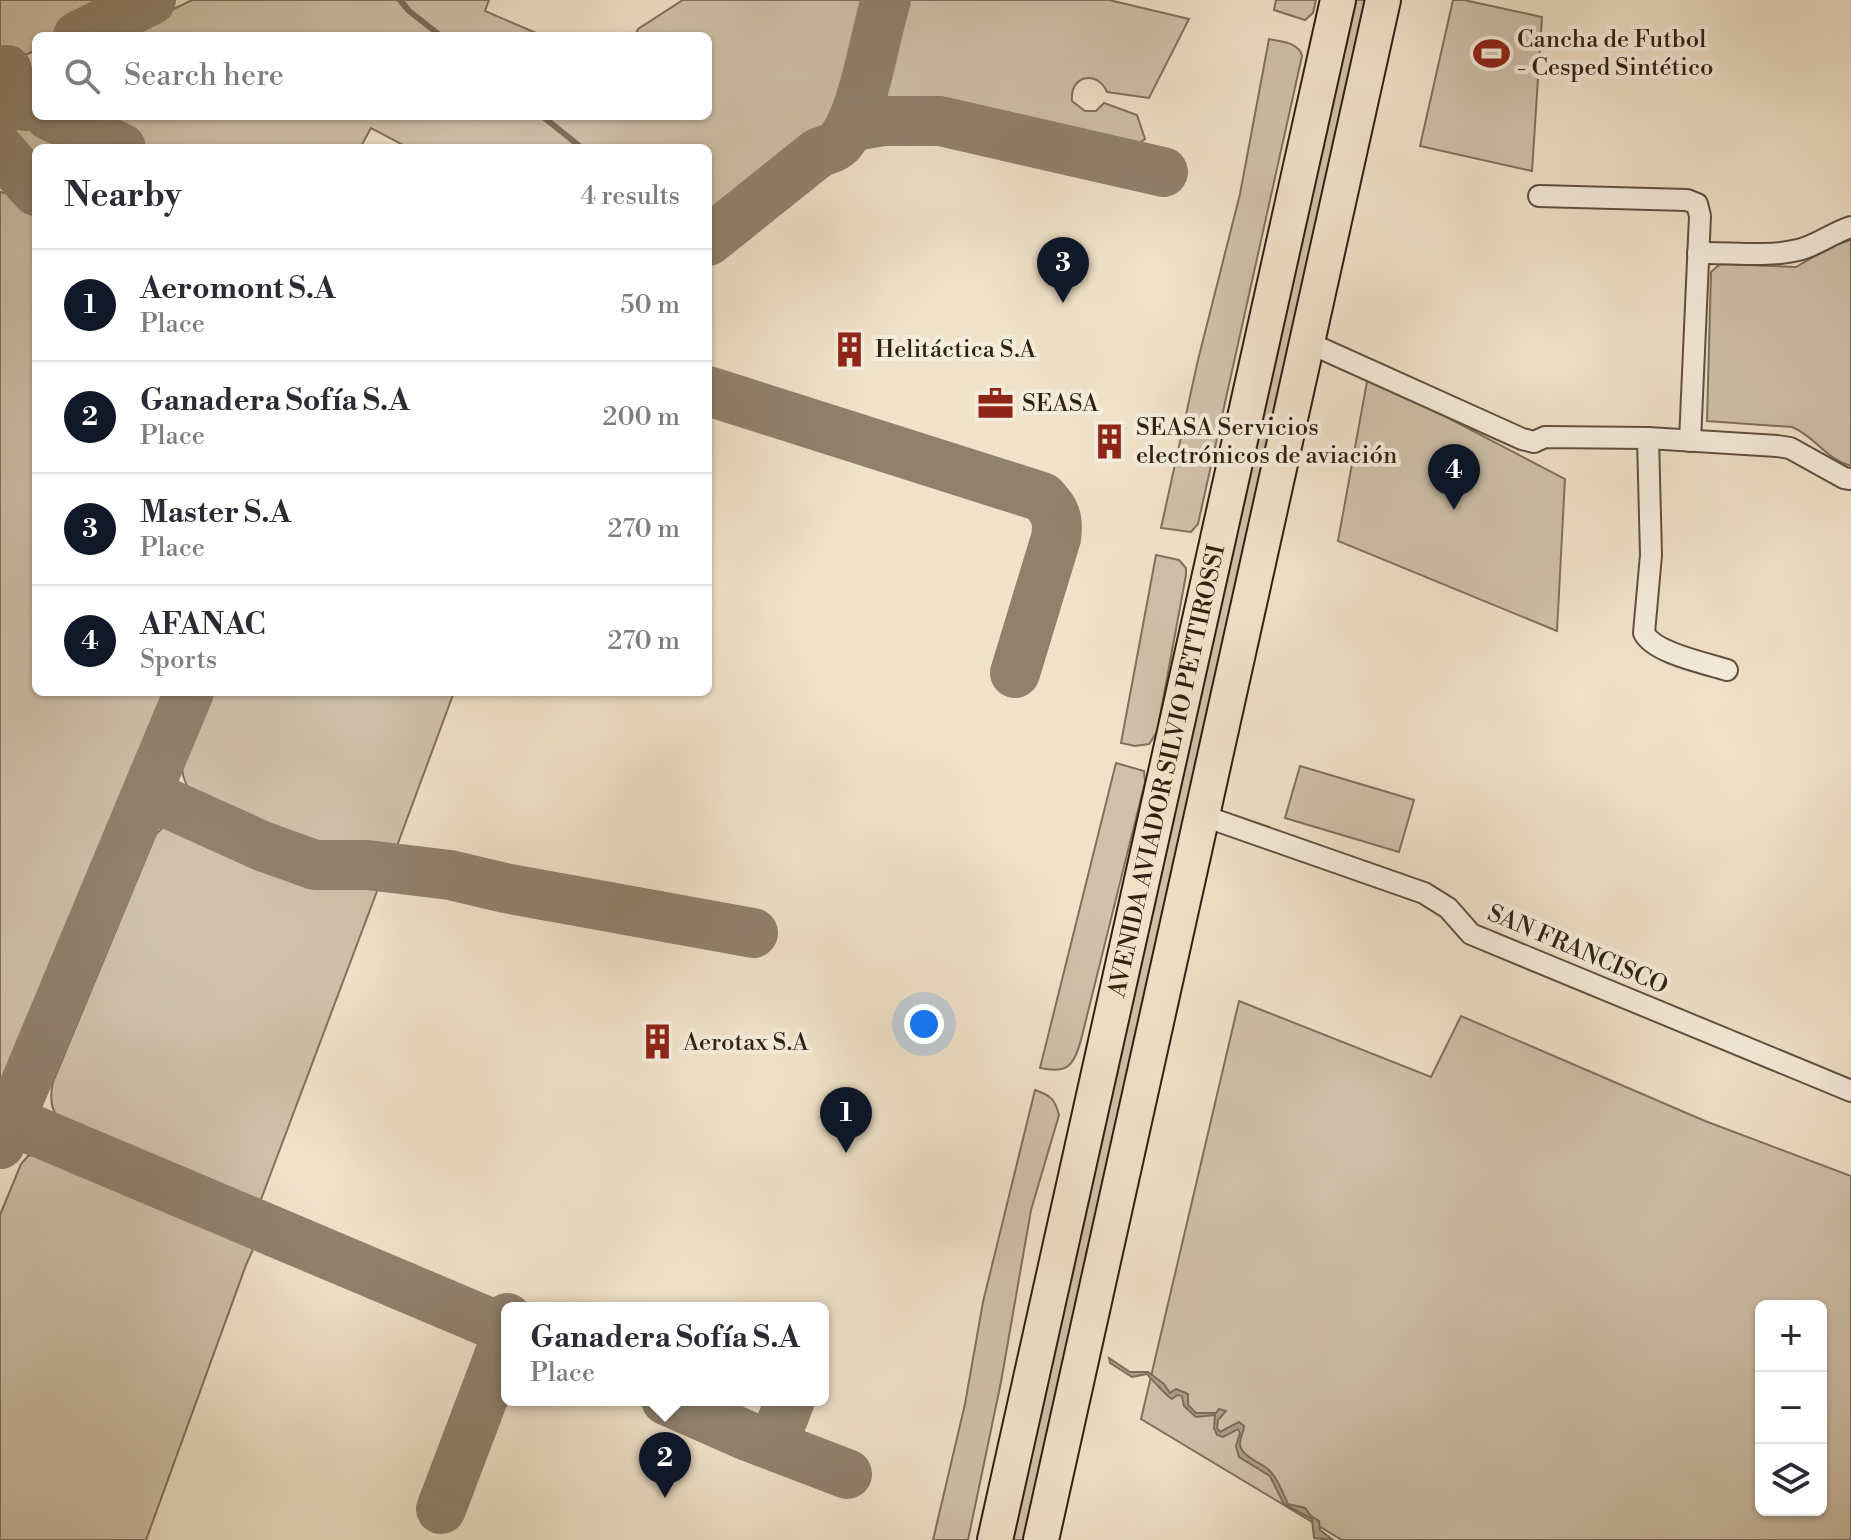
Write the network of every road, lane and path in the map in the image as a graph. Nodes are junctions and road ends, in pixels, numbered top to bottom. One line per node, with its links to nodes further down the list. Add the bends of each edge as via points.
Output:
1 (1338, 0): 13 (highway, AVENIDA AVIADOR SILVIO PETTIROSSI)
2 (1383, 0): 6 (highway, AVENIDA AVIADOR SILVIO PETTIROSSI)
3 (1539, 196): 5 (street, via 1687,200 1697,204 1700,216)
4 (1851, 227): 5 (street, via 1791,252)
5 (1698, 253): 8 (street)
6 (1307, 342): 7 (street, via 1522,439); 11 (highway, AVENIDA AVIADOR SILVIO PETTIROSSI)
7 (1648, 438): 8 (street); 10 (street, via 1651,555 1644,633 1648,642 1661,648)
8 (1690, 441): 9 (street, via 1790,448)
9 (1851, 479)
10 (1727, 670)
11 (1201, 815): 12 (street, SAN FRANCISCO, via 1424,893 1448,908 1471,934); 14 (highway, AVENIDA AVIADOR SILVIO PETTIROSSI)
12 (1851, 1091)
13 (995, 1540)
14 (1041, 1540)

